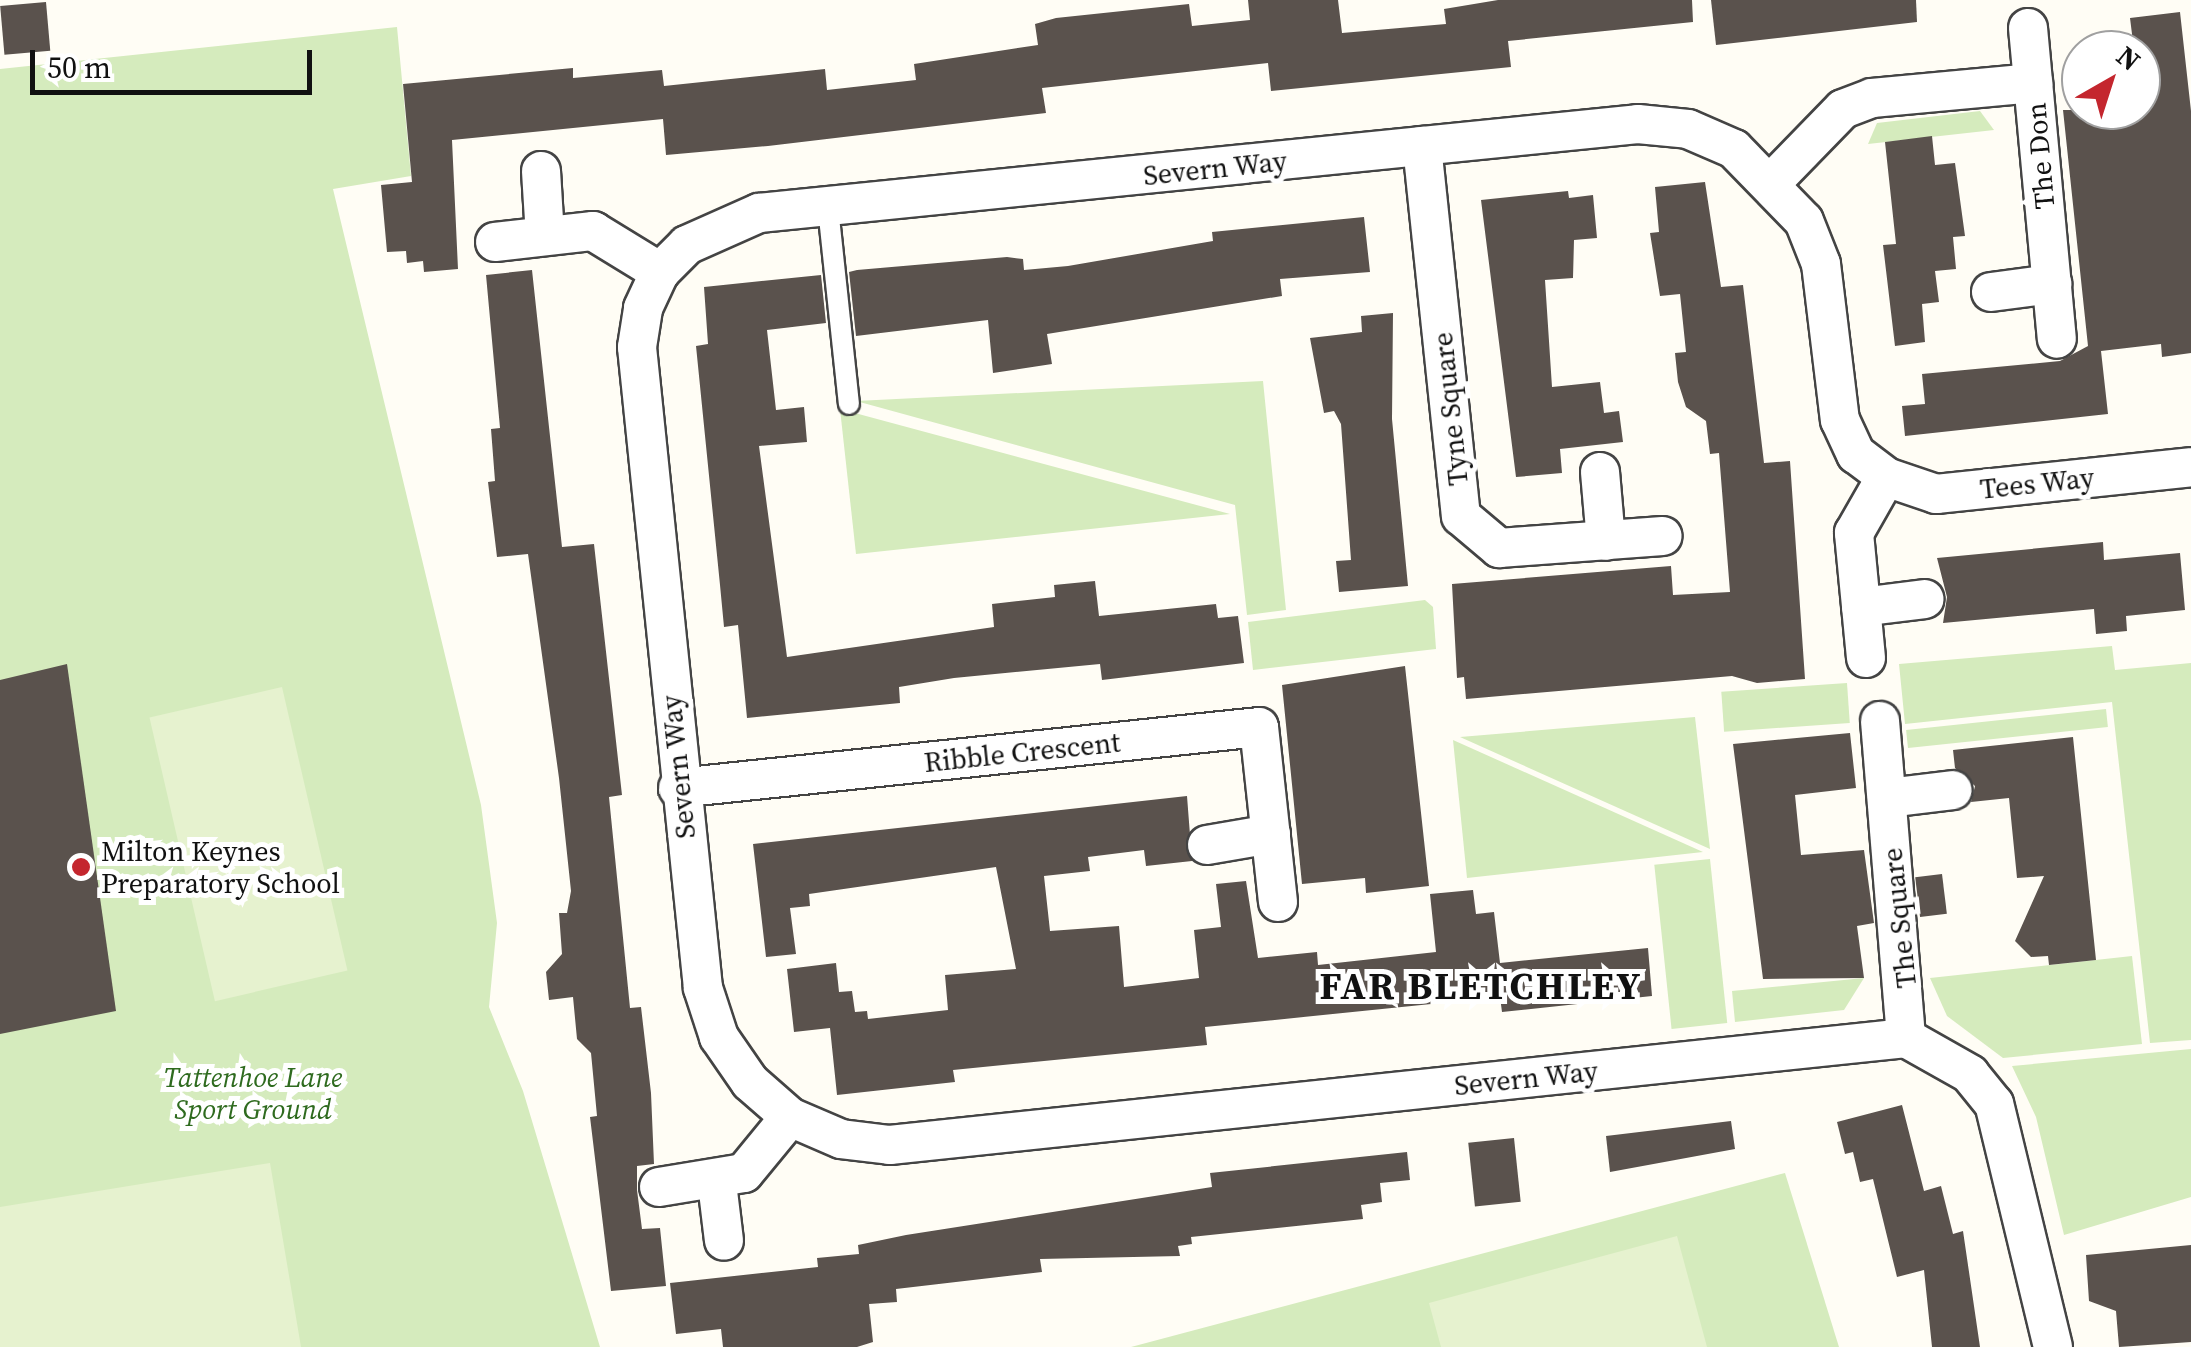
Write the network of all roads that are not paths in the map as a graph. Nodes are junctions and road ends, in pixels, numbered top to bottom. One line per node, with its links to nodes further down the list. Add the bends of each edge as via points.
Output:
1 (2028, 28): 2 (street, The Don)
2 (2033, 83): 5 (street, via 1872,98 1842,110); 10 (street, The Don)
3 (1422, 146): 5 (street, Severn Way, via 1671,127 1734,150); 6 (street, Severn Way); 18 (street, Tyne Square, via 1461,516 1498,548)
4 (541, 171): 7 (street)
5 (1773, 181): 16 (street, Severn Way, via 1804,221 1821,264 1840,420 1856,454)
6 (828, 208): 9 (street, Severn Way, via 722,224); 13 (lane)
7 (545, 236): 8 (street); 9 (street, via 593,231)
8 (495, 242)
9 (660, 272): 23 (street, Severn Way, via 637,347)
10 (2052, 284): 11 (street); 12 (street, The Don)
11 (1991, 292)
12 (2057, 339)
13 (849, 404)
14 (2191, 467): 16 (street, Tees Way, via 1936,494)
15 (1600, 472): 18 (street)
16 (1886, 477): 20 (street, via 1854,533)
17 (1663, 536): 18 (street, Tyne Square)
18 (1606, 541)
19 (1925, 599): 20 (street)
20 (1862, 606): 21 (street)
21 (1866, 658)
22 (1880, 721): 25 (street, The Square)
23 (678, 788): 26 (street, Ribble Crescent, via 1259,727); 30 (street, Severn Way, via 704,988 719,1037 750,1082)
24 (1953, 790): 25 (street)
25 (1887, 798): 29 (street, The Square)
26 (1271, 834): 27 (street); 28 (street, Ribble Crescent)
27 (1207, 845)
28 (1278, 902)
29 (1906, 1038): 30 (street, Severn Way, via 890,1145 842,1139); 34 (street, via 1970,1074 1994,1104)
30 (790, 1117): 31 (street, via 744,1173)
31 (717, 1183): 32 (street); 33 (street)
32 (659, 1187)
33 (724, 1241)
34 (2053, 1347)

